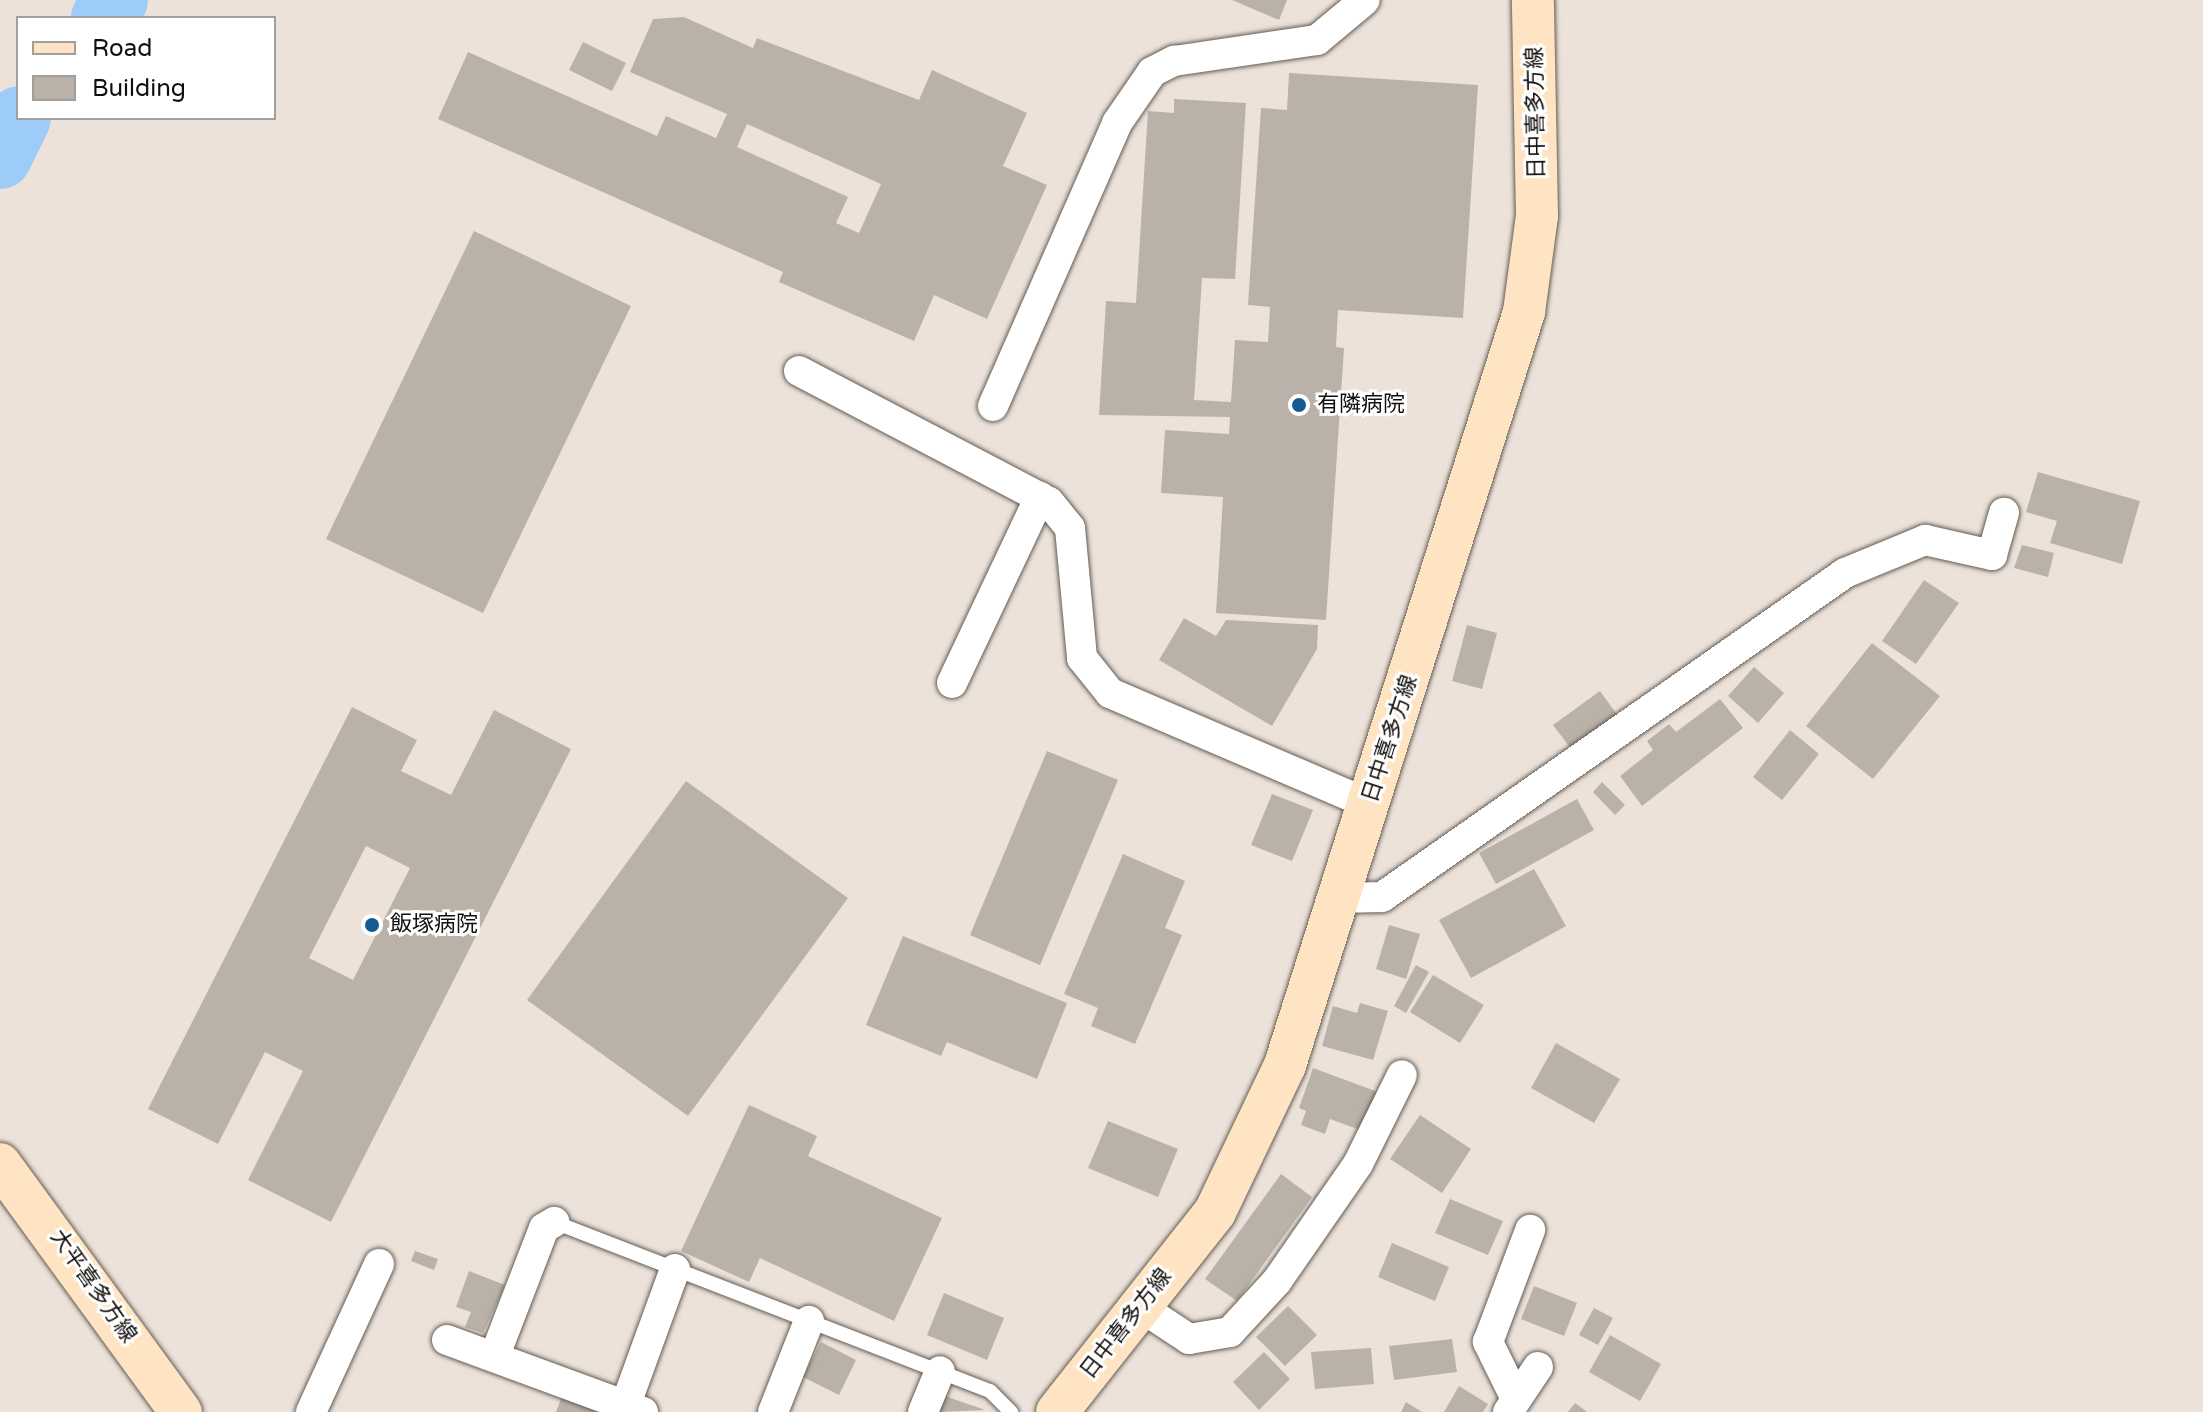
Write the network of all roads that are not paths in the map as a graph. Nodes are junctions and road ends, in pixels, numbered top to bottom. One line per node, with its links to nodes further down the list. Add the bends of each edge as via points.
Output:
1 (1365, 0): 4 (street, via 1317,40 1174,61 1152,72 1117,123)
2 (1533, 0): 8 (main road, 日中喜多方線, via 1537,216 1524,312)
3 (799, 371): 5 (street)
4 (993, 406)
5 (1040, 497): 7 (street); 8 (street, via 1070,528 1082,658 1092,678 1110,693)
6 (2004, 513): 9 (street, via 1992,555 1925,540 1845,573 1382,897)
7 (952, 683)
8 (1369, 804): 9 (main road, 日中喜多方線)
9 (1338, 898): 16 (main road, 日中喜多方線, via 1264,1113 1215,1212)
10 (1402, 1075): 16 (street, via 1358,1164 1277,1281 1230,1332 1189,1339)
11 (0, 1164): 24 (main road, 大平喜多方線)
12 (554, 1222): 15 (lane); 19 (street, via 544,1228)
13 (1530, 1230): 22 (street, via 1488,1342)
14 (379, 1264): 25 (street)
15 (675, 1269): 17 (lane); 23 (street)
16 (1139, 1306): 29 (main road, 日中喜多方線)
17 (809, 1321): 21 (lane); 26 (street)
18 (447, 1340): 19 (street)
19 (495, 1355): 23 (street)
20 (1538, 1367): 22 (street)
21 (940, 1371): 27 (street); 28 (lane, via 990,1391)
22 (1512, 1406)
23 (631, 1410)
24 (181, 1412)
25 (311, 1412)
26 (773, 1412)
27 (923, 1412)
28 (1011, 1412)
29 (1057, 1412)

